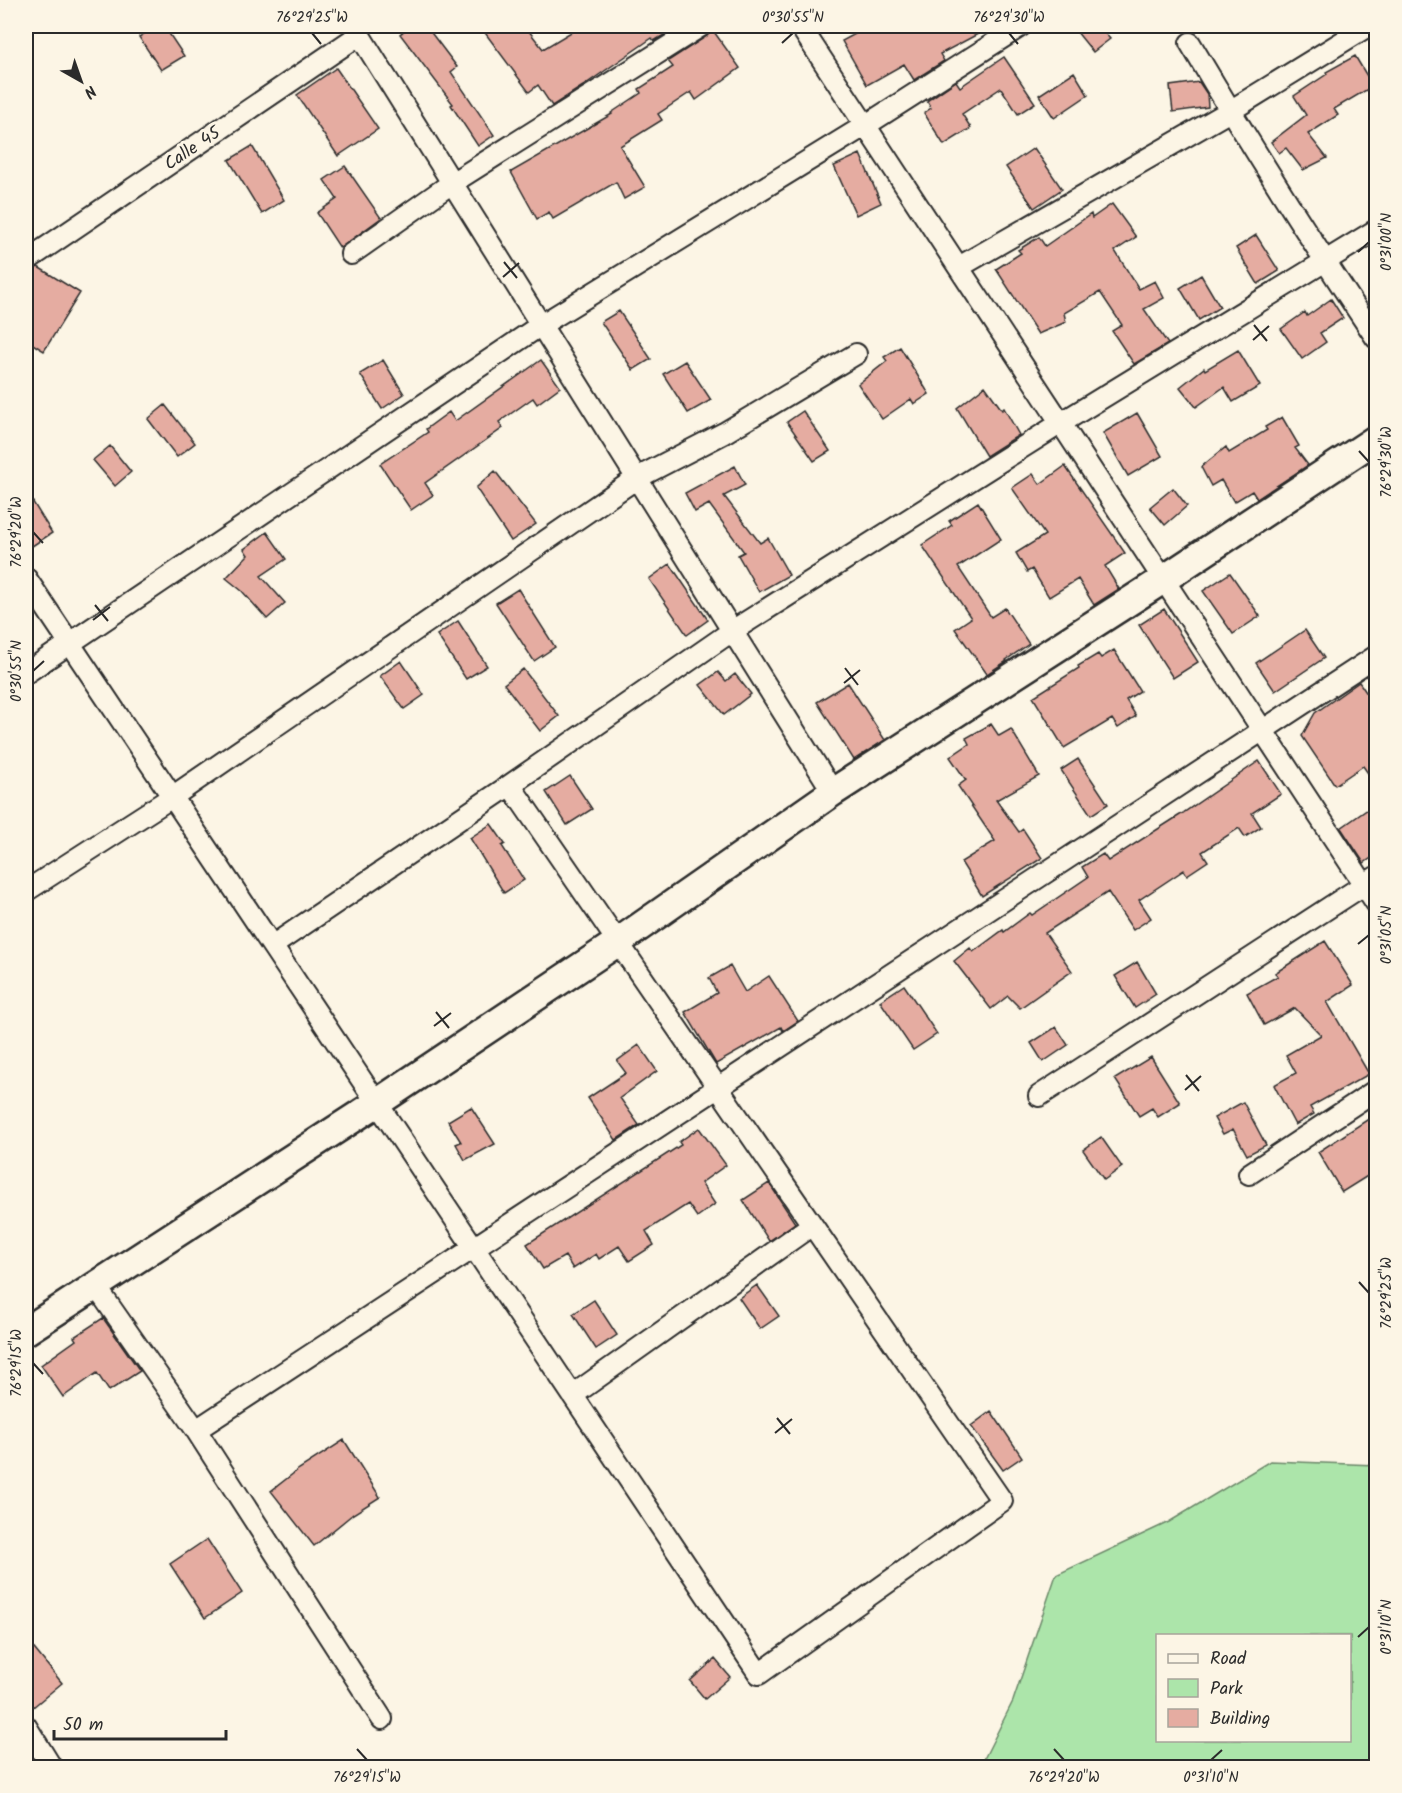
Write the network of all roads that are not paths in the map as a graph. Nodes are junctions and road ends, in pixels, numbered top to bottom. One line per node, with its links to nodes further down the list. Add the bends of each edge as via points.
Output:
1 (701, 26): 9 (street)
2 (800, 26): 8 (street)
3 (1021, 26): 8 (street)
4 (1368, 26): 7 (street)
5 (356, 30): 9 (street); 12 (street, Calle 45)
6 (1190, 42): 7 (street)
7 (1230, 111): 13 (street); 14 (street)
8 (866, 125): 14 (street); 15 (street)
9 (452, 183): 11 (street); 15 (street)
10 (1377, 230): 13 (street)
11 (351, 254)
12 (26, 261)
13 (1325, 262): 16 (street); 18 (street)
14 (959, 267): 18 (street)
15 (541, 325): 20 (street); 24 (street)
16 (1377, 338)
17 (856, 354): 20 (street, via 724,433)
18 (1061, 423): 22 (street); 23 (street)
19 (1377, 439): 22 (street)
20 (637, 478): 23 (street); 30 (street)
21 (26, 578): 24 (street)
22 (1164, 579): 27 (street); 29 (street)
23 (732, 631): 28 (street); 29 (street)
24 (70, 644): 26 (street); 30 (street)
25 (1377, 656): 27 (street)
26 (26, 673)
27 (1263, 730): 31 (street); 36 (street)
28 (510, 785): 34 (street); 35 (street)
29 (833, 792): 34 (street)
30 (172, 797): 32 (street); 35 (street)
31 (1370, 881): 33 (street); 38 (street)
32 (26, 891)
33 (1377, 903)
34 (618, 942): 36 (street); 39 (street)
35 (272, 946): 39 (street)
36 (718, 1088): 41 (street); 42 (street)
37 (1377, 1090): 40 (street)
38 (1040, 1096)
39 (377, 1103): 42 (street); 43 (street)
40 (1250, 1174)
41 (812, 1225): 45 (street); 45 (street, via 1002,1501 759,1674)
42 (474, 1247): 45 (street); 46 (street)
43 (95, 1285): 44 (street); 46 (street)
44 (26, 1331)
45 (573, 1395)
46 (196, 1430): 47 (street)
47 (382, 1719)
48 (26, 1726): 49 (street)
49 (52, 1767)

